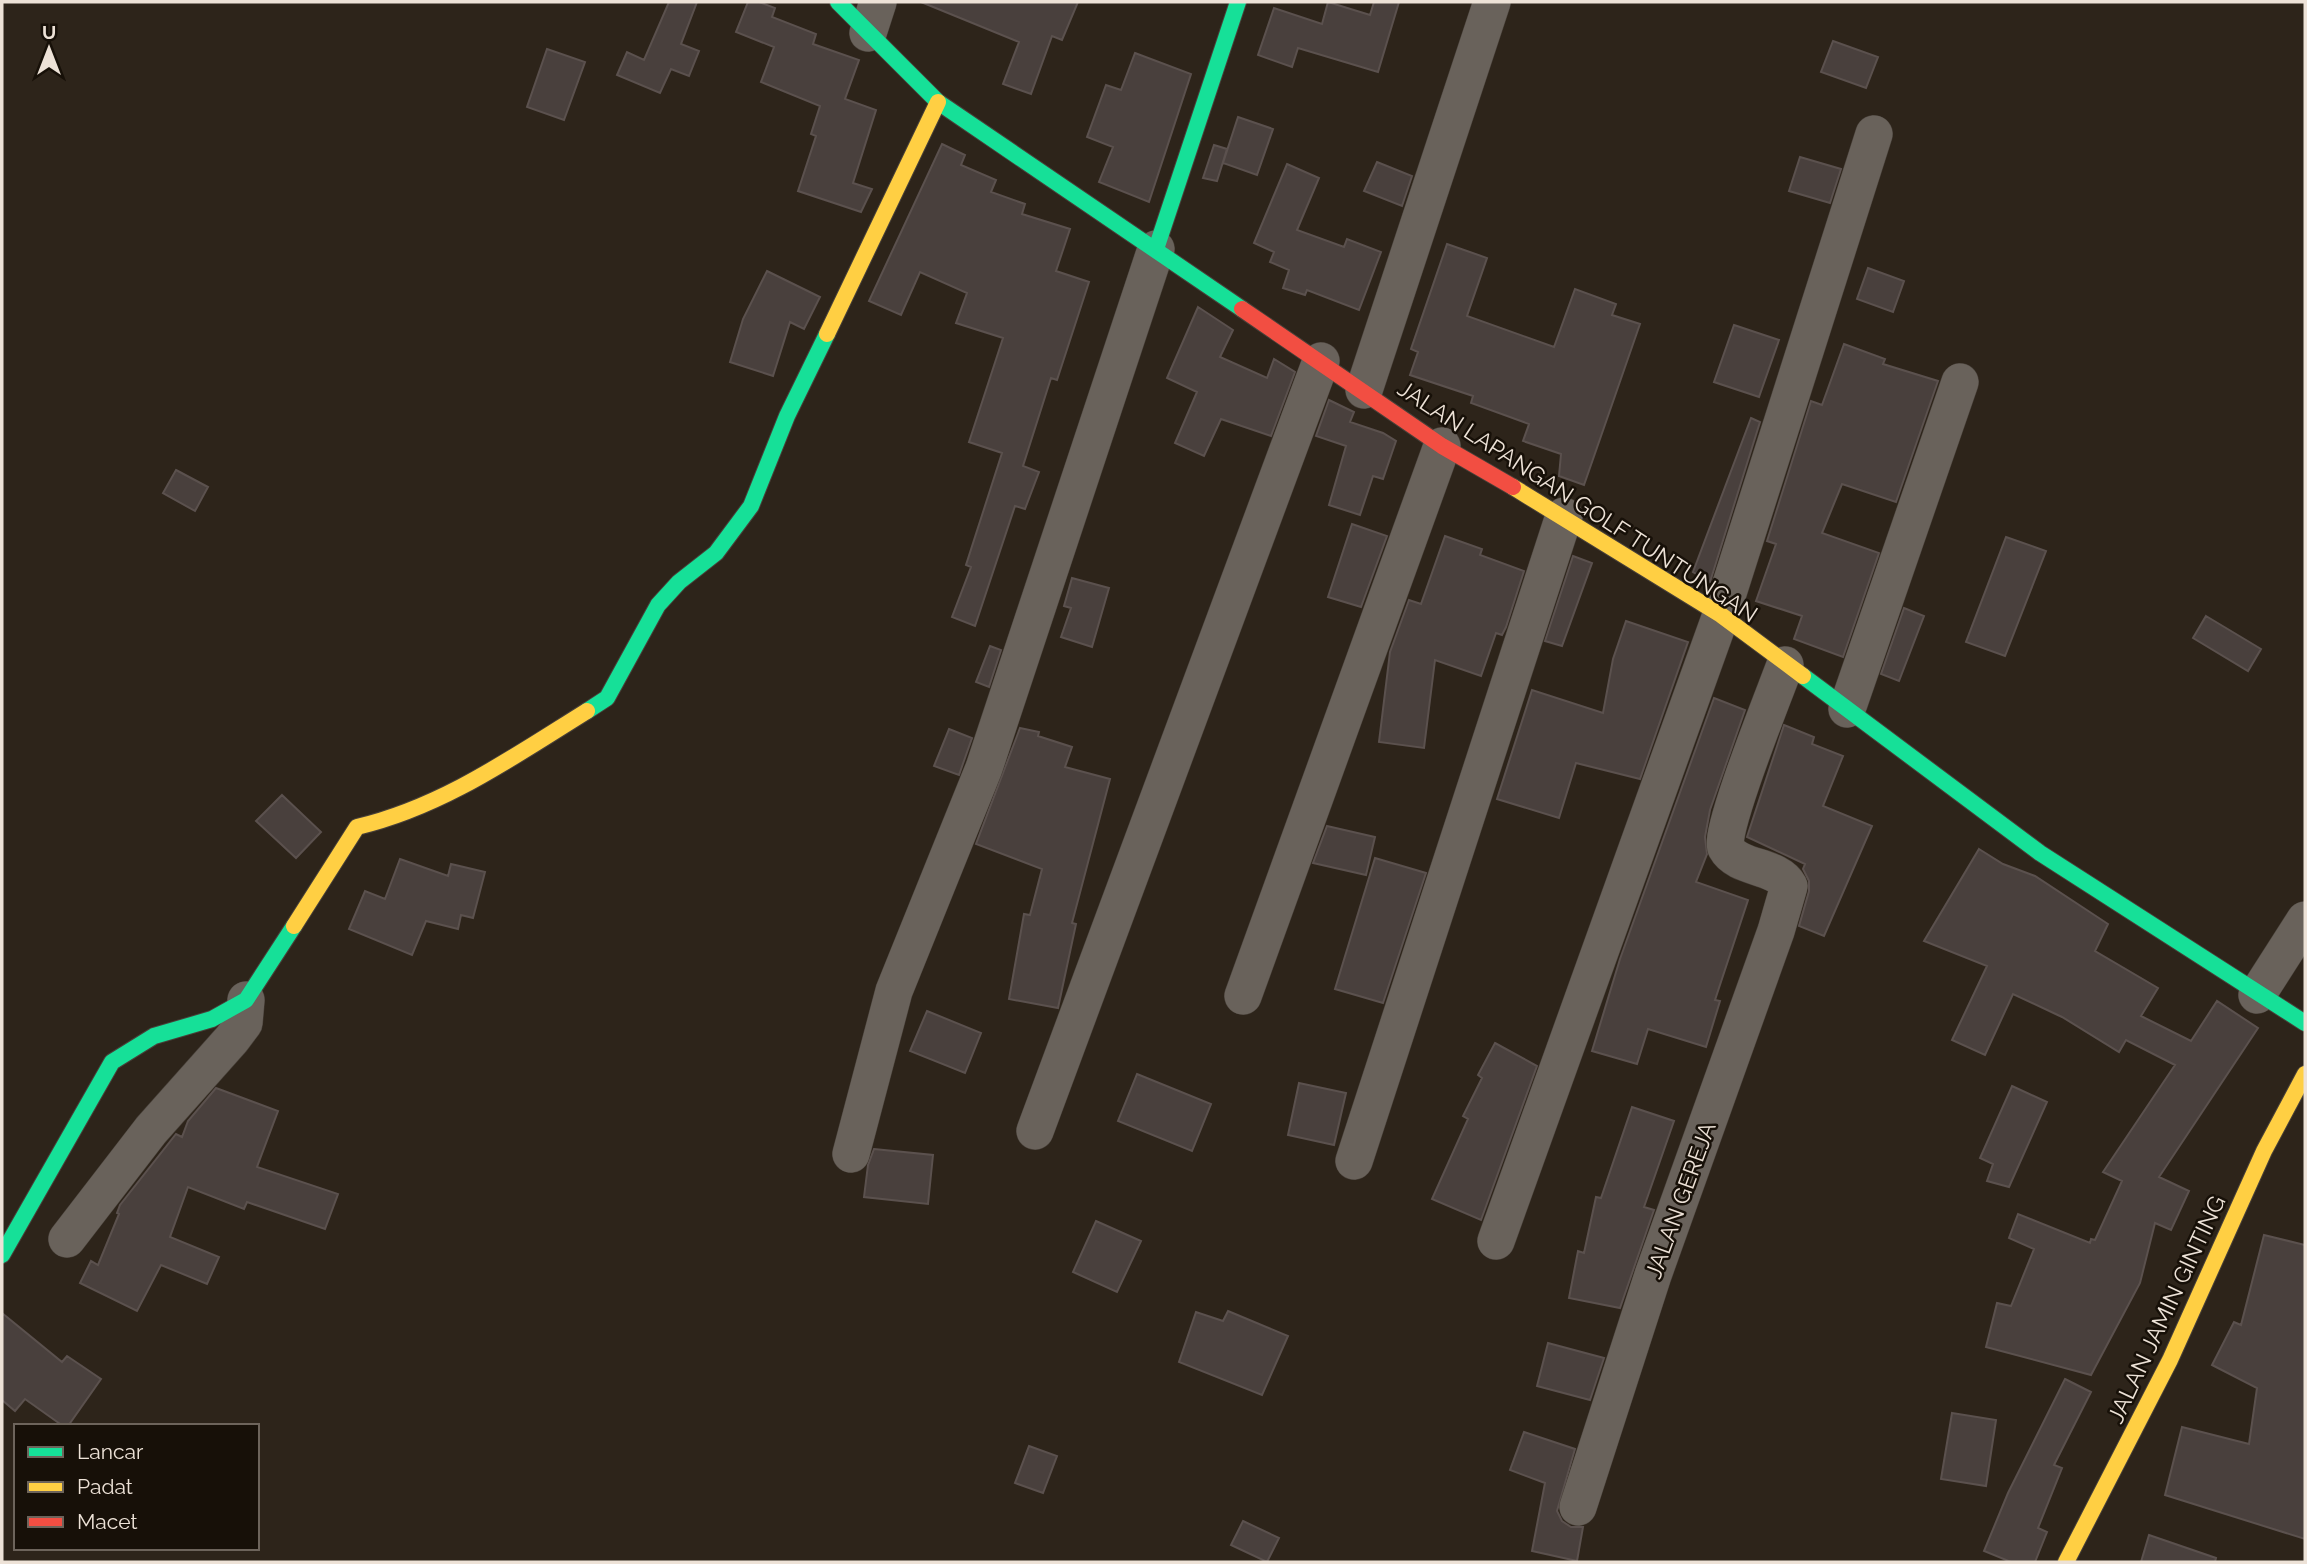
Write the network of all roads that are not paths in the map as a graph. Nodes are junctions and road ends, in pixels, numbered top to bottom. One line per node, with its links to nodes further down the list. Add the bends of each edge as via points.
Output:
1 (838, 2): 4 (main road, JALAN LAPANGAN GOLF TUNTUNGAN)
2 (1238, 2): 7 (main road)
3 (1492, 2): 10 (street)
4 (873, 17): 5 (main road, JALAN LAPANGAN GOLF TUNTUNGAN)
5 (938, 102): 7 (main road, JALAN LAPANGAN GOLF TUNTUNGAN); 19 (main road, via 788,416 751,506 716,553 658,605 607,698 463,788 357,827)
6 (1874, 134): 13 (street)
7 (1156, 249): 8 (main road, JALAN LAPANGAN GOLF TUNTUNGAN); 23 (street, via 984,768 894,991)
8 (1321, 361): 10 (main road, JALAN LAPANGAN GOLF TUNTUNGAN); 22 (street)
9 (1960, 382): 15 (street)
10 (1364, 390): 11 (main road, JALAN LAPANGAN GOLF TUNTUNGAN)
11 (1442, 446): 12 (main road, JALAN LAPANGAN GOLF TUNTUNGAN); 18 (street)
12 (1564, 516): 13 (main road, JALAN LAPANGAN GOLF TUNTUNGAN); 24 (street)
13 (1721, 615): 14 (main road, JALAN LAPANGAN GOLF TUNTUNGAN); 26 (street)
14 (1785, 665): 15 (main road, JALAN LAPANGAN GOLF TUNTUNGAN); 28 (street, JALAN GEREJA, via 1724,841 1726,850 1785,887 1776,931 1653,1275)
15 (1847, 709): 17 (main road, JALAN LAPANGAN GOLF TUNTUNGAN, via 2039,853)
16 (2305, 920): 17 (street)
17 (2257, 995): 20 (main road, JALAN LAPANGAN GOLF TUNTUNGAN)
18 (1244, 996)
19 (246, 1000): 25 (street, via 244,1023 232,1040 150,1130); 27 (main road, via 212,1019 154,1036 112,1062)
20 (2305, 1023)
21 (2305, 1074): 29 (main road, JALAN JAMIN GINTING, via 2264,1151 2170,1360)
22 (1035, 1131)
23 (850, 1154)
24 (1354, 1161)
25 (67, 1239)
26 (1496, 1241)
27 (2, 1255)
28 (1578, 1507)
29 (2066, 1562)

